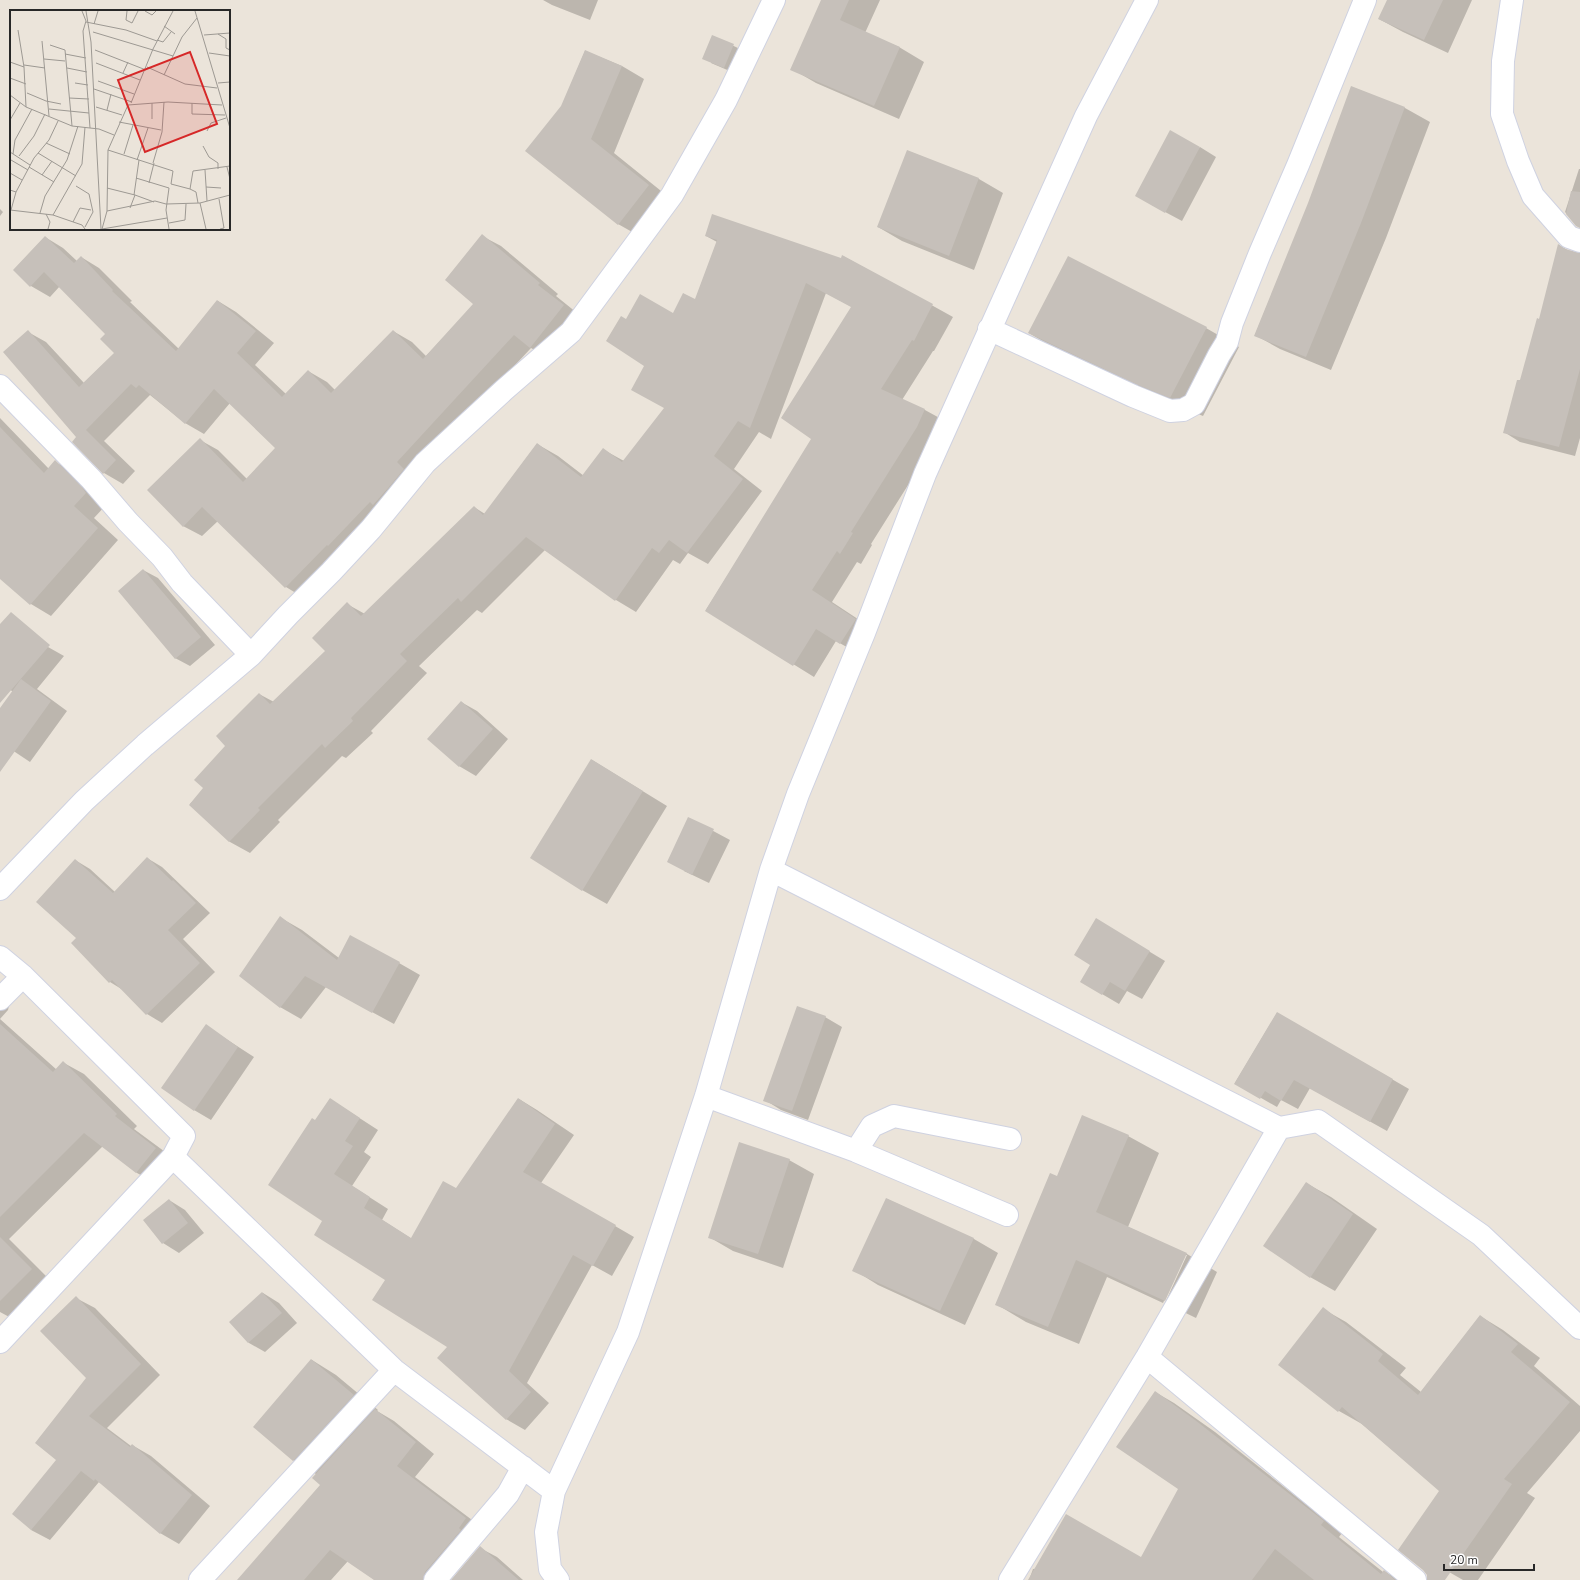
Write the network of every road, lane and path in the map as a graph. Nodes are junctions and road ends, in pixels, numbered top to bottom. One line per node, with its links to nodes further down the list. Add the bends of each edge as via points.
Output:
1 (774, 0): 8 (street, via 726,100 672,195 571,332 425,463 371,529)
2 (1148, 0): 6 (street, via 1086,116)
3 (1365, 0): 6 (street, via 1260,253 1227,342 1194,404 1183,410 1170,411)
4 (1512, 0): 5 (street, via 1503,61 1502,114 1533,196 1569,237)
5 (1580, 241)
6 (989, 329): 9 (street, via 925,474 798,794)
7 (0, 386): 8 (street, via 91,479 182,584)
8 (251, 655): 10 (street, via 84,800)
9 (771, 870): 14 (street); 15 (street)
10 (0, 889)
11 (0, 957): 12 (street)
12 (23, 976): 13 (street); 18 (street, via 184,1136)
13 (0, 999)
14 (706, 1096): 17 (street); 25 (street, via 628,1332)
15 (1279, 1128): 20 (street, via 1318,1120 1481,1235); 22 (street)
16 (1010, 1139): 17 (street, via 894,1116 872,1126)
17 (856, 1151): 19 (street)
18 (173, 1157): 21 (street); 23 (street)
19 (1007, 1215)
20 (1580, 1328)
21 (0, 1342)
22 (1147, 1358): 29 (street); 30 (street)
23 (394, 1370): 24 (street); 26 (street)
24 (523, 1467): 25 (street); 27 (street, via 508,1494)
25 (554, 1491): 28 (street, via 546,1532 550,1569)
26 (200, 1580)
27 (435, 1580)
28 (558, 1580)
29 (1010, 1580)
30 (1414, 1580)

